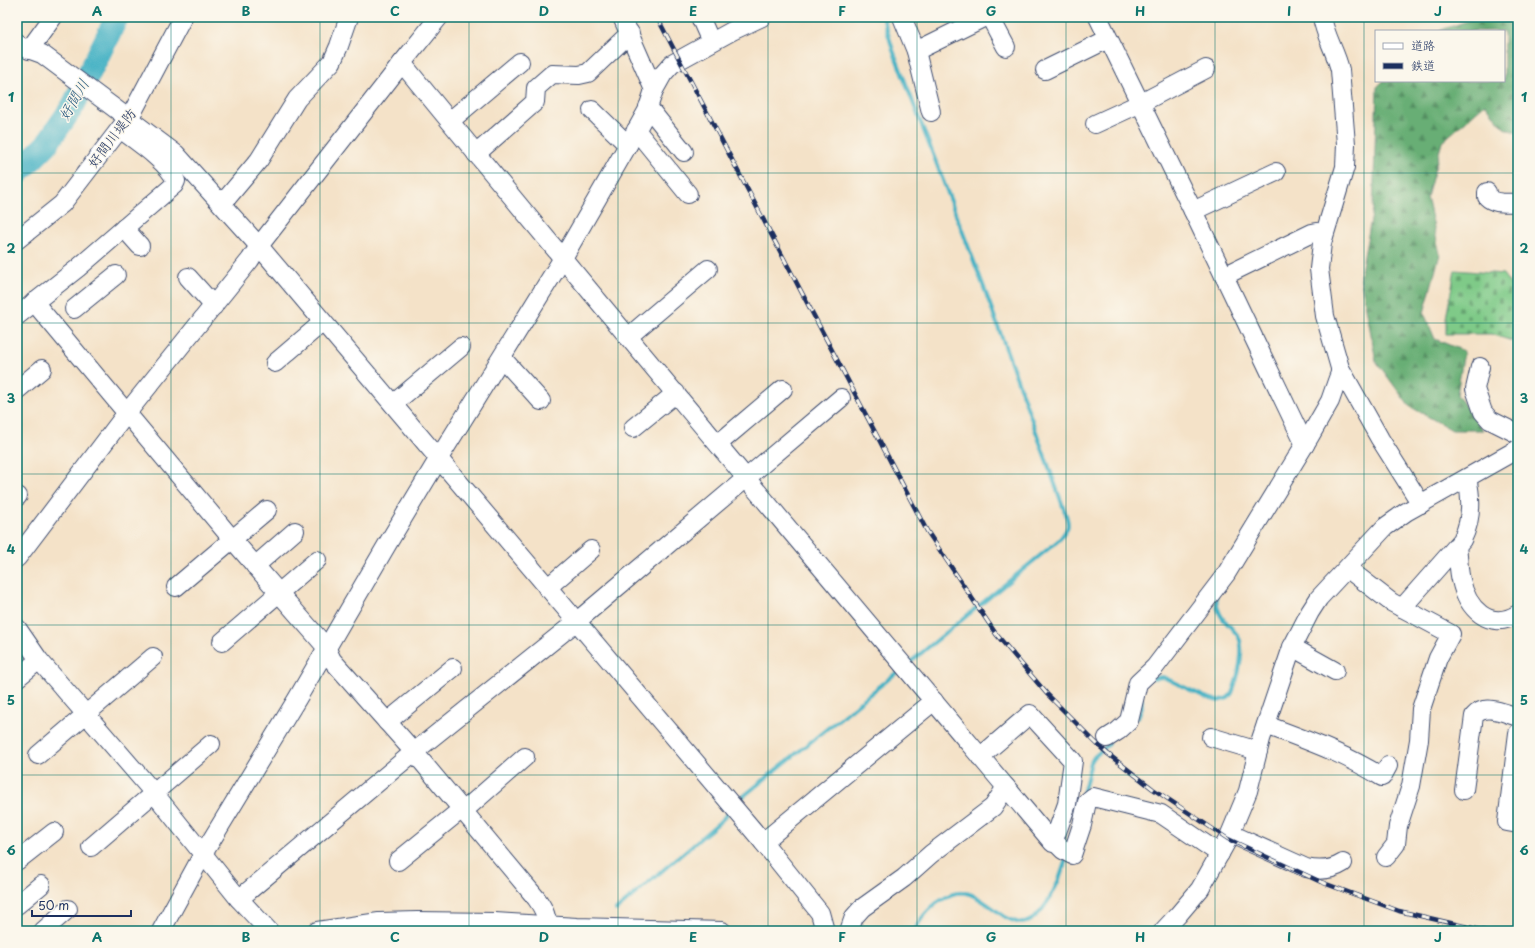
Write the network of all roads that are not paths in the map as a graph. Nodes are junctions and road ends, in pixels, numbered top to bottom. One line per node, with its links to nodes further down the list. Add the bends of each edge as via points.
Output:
1 (53, 17): 17 (street)
2 (183, 17): 28 (street, 好間川堤防)
3 (349, 17): 37 (street, via 332,62 297,99 259,160)
4 (439, 17): 20 (street)
5 (622, 17): 13 (street)
6 (700, 17): 15 (street)
7 (761, 17): 15 (street)
8 (902, 17): 18 (street)
9 (985, 17): 18 (street)
10 (990, 17): 16 (street)
11 (1098, 17): 14 (street)
12 (1322, 17): 40 (street, via 1340,70 1346,158 1346,167)
13 (630, 33): 23 (street); 32 (street, via 588,73 552,74 536,88 535,102)
14 (1108, 39): 22 (street); 24 (street)
15 (711, 42): 23 (street, via 672,64 663,74)
16 (1006, 47)
17 (25, 48): 28 (street)
18 (916, 51): 26 (street)
19 (520, 62): 27 (street)
20 (402, 63): 27 (street); 43 (street)
21 (1206, 68): 24 (street)
22 (1045, 70)
23 (651, 98): 30 (street); 31 (street)
24 (1141, 103): 29 (street); 38 (street)
25 (592, 110): 30 (street)
26 (931, 112)
27 (450, 121): 32 (street)
28 (125, 124): 37 (street, via 176,154); 39 (street, via 176,181 161,198); 41 (street, 好間川堤防, via 62,204)
29 (1095, 124)
30 (632, 138): 35 (street); 44 (street)
31 (684, 152)
32 (476, 154): 44 (street)
33 (1276, 172): 38 (street)
34 (1487, 192): 36 (street, via 1492,201)
35 (688, 194)
36 (1518, 202)
37 (222, 204): 43 (street)
38 (1193, 211): 48 (street)
39 (124, 228): 42 (street); 45 (street)
40 (1324, 235): 48 (street, via 1312,233); 62 (street, via 1319,269 1320,282 1325,316)
41 (23, 242)
42 (140, 246)
43 (259, 246): 52 (street); 55 (street)
44 (563, 258): 56 (street); 58 (street)
45 (78, 268): 50 (street); 51 (street)
46 (708, 269): 56 (street)
47 (116, 274): 50 (street)
48 (1224, 276): 73 (street)
49 (188, 277): 52 (street)
50 (96, 291): 53 (street)
51 (34, 302): 54 (street); 69 (street)
52 (214, 306): 69 (street)
53 (74, 310)
54 (17, 316)
55 (323, 322): 59 (street); 68 (street)
56 (628, 337): 65 (street)
57 (461, 346): 68 (street)
58 (502, 358): 67 (street); 75 (street)
59 (275, 364)
60 (1480, 367): 71 (street, via 1475,388 1483,412 1490,420)
61 (42, 369): 64 (street)
62 (1342, 372): 73 (street, via 1330,401); 78 (street)
63 (783, 389): 72 (street)
64 (17, 390)
65 (676, 393): 70 (street); 72 (street)
66 (841, 398): 76 (street)
67 (541, 401)
68 (393, 404): 75 (street)
69 (126, 414): 81 (street); 84 (street)
70 (633, 428)
71 (1518, 434)
72 (718, 444): 76 (street)
73 (1305, 445): 110 (street, via 1226,574 1155,667 1138,684 1130,720)
74 (1518, 449): 77 (street)
75 (439, 458): 89 (street); 96 (street)
76 (746, 477): 93 (street); 103 (street)
77 (1467, 478): 78 (street); 82 (street, via 1471,501 1466,531)
78 (1421, 504): 87 (street, via 1386,527)
79 (267, 510): 81 (street)
80 (295, 531): 86 (street)
81 (232, 540): 86 (street); 88 (street)
82 (1457, 546): 91 (street); 92 (street, via 1462,588 1473,606 1488,619 1496,621 1504,621)
83 (591, 550): 89 (street)
84 (17, 558)
85 (317, 560): 90 (street)
86 (255, 566): 90 (street)
87 (1348, 569): 91 (street); 97 (street, via 1319,598)
88 (176, 587)
89 (547, 588): 93 (street)
90 (278, 593): 95 (street); 96 (street)
91 (1402, 608): 130 (street, via 1451,634 1438,658 1421,709 1419,740 1411,786 1398,826 1396,844)
92 (1518, 614)
93 (576, 622): 113 (street); 125 (street)
94 (17, 628): 99 (street)
95 (222, 642)
96 (326, 647): 106 (street, via 332,660); 128 (street)
97 (1292, 647): 101 (street); 107 (street)
98 (153, 657): 104 (street)
99 (39, 660): 102 (street); 104 (street)
100 (453, 668): 106 (street)
101 (1336, 671)
102 (17, 678)
103 (934, 701): 116 (street); 125 (street)
104 (86, 714): 114 (street); 120 (street)
105 (1518, 717): 119 (street, via 1488,709 1477,712 1474,716)
106 (387, 722): 113 (street)
107 (1266, 725): 112 (street); 117 (street, via 1362,764 1382,778)
108 (1518, 733): 122 (street, via 1507,822)
109 (1211, 736): 112 (street)
110 (1107, 738)
111 (211, 744): 120 (street)
112 (1258, 751): 124 (street, via 1248,791)
113 (414, 752): 121 (street); 135 (street)
114 (38, 755)
115 (525, 757): 121 (street, via 468,807)
116 (980, 757): 118 (street); 127 (street, via 1030,714 1073,761)
117 (1388, 766)
118 (1006, 788): 127 (street, via 1053,843); 147 (street, via 993,807 862,908 854,917)
119 (1464, 790)
120 (154, 793): 126 (street); 128 (street)
121 (462, 809): 132 (street); 138 (street, via 536,898 547,917)
122 (1518, 824)
123 (54, 832): 131 (street)
124 (1231, 834): 129 (street); 133 (street, via 1306,868 1321,870)
125 (763, 842): 146 (street, via 820,912)
126 (92, 847)
127 (1063, 848): 129 (street, via 1082,825 1087,802 1093,797 1161,814)
128 (203, 854): 135 (street); 142 (street)
129 (1220, 854): 148 (street, via 1200,889)
130 (1386, 857)
131 (17, 861)
132 (398, 861)
133 (1343, 863)
134 (41, 885): 136 (street)
135 (239, 900): 143 (street)
136 (17, 905)
137 (68, 909): 141 (street)
138 (547, 925): 139 (street); 140 (street)
139 (490, 927): 144 (street, via 379,922)
140 (577, 929): 145 (street)
141 (43, 931)
142 (161, 931)
143 (269, 931)
144 (317, 931)
145 (722, 931)
146 (825, 931)
147 (849, 931)
148 (1163, 931)

